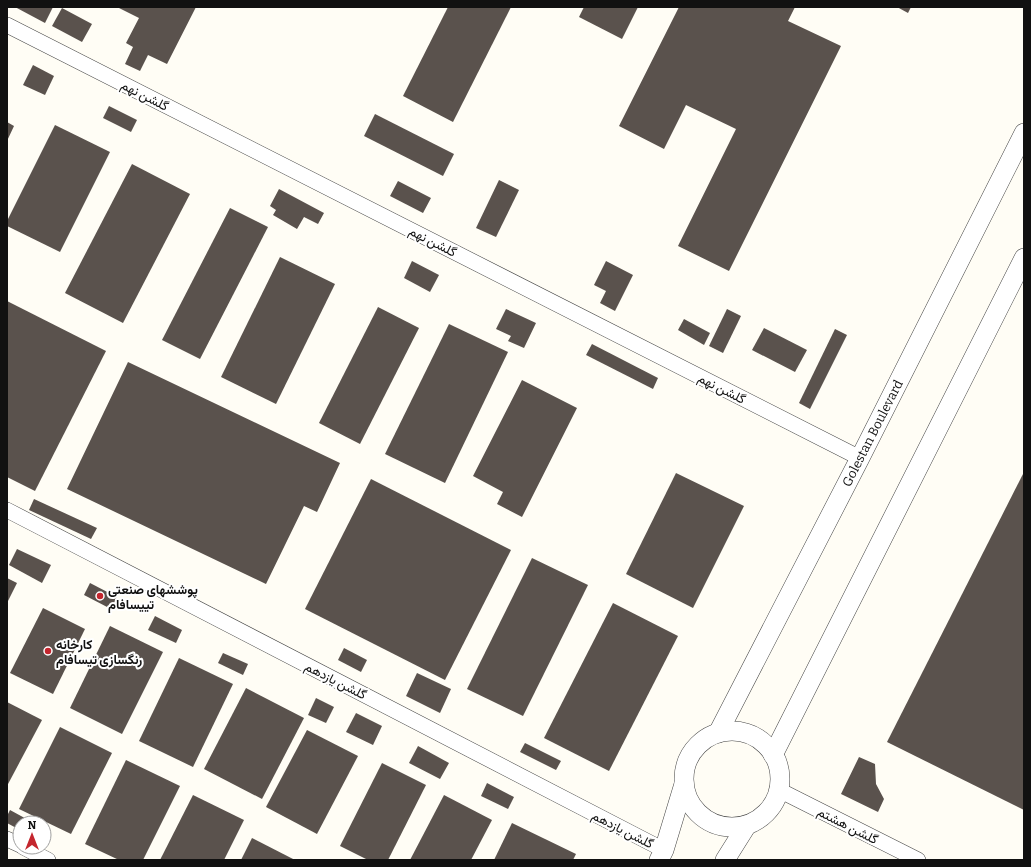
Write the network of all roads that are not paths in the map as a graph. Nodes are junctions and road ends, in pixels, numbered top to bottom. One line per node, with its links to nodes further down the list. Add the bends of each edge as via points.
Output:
1 (7, 25): 4 (street, گلشن نهم)
2 (1024, 133): 4 (street, Golestan Boulevard)
3 (1024, 258): 7 (street)
4 (860, 458): 6 (street, Golestan Boulevard)
5 (7, 510): 12 (street, گلشن یازدهم)
6 (718, 733): 7 (street, via 745,733 762,741); 8 (street, via 705,740 692,752 685,769)
7 (773, 755): 9 (street, via 780,772)
8 (684, 784): 10 (street, via 690,804 702,817 724,827); 12 (street)
9 (779, 790): 10 (street, via 768,811); 15 (street, گلشن هشتم)
10 (747, 825): 14 (street)
11 (38, 855): 13 (street)
12 (662, 855)
13 (48, 860)
14 (725, 860)
15 (918, 860)

